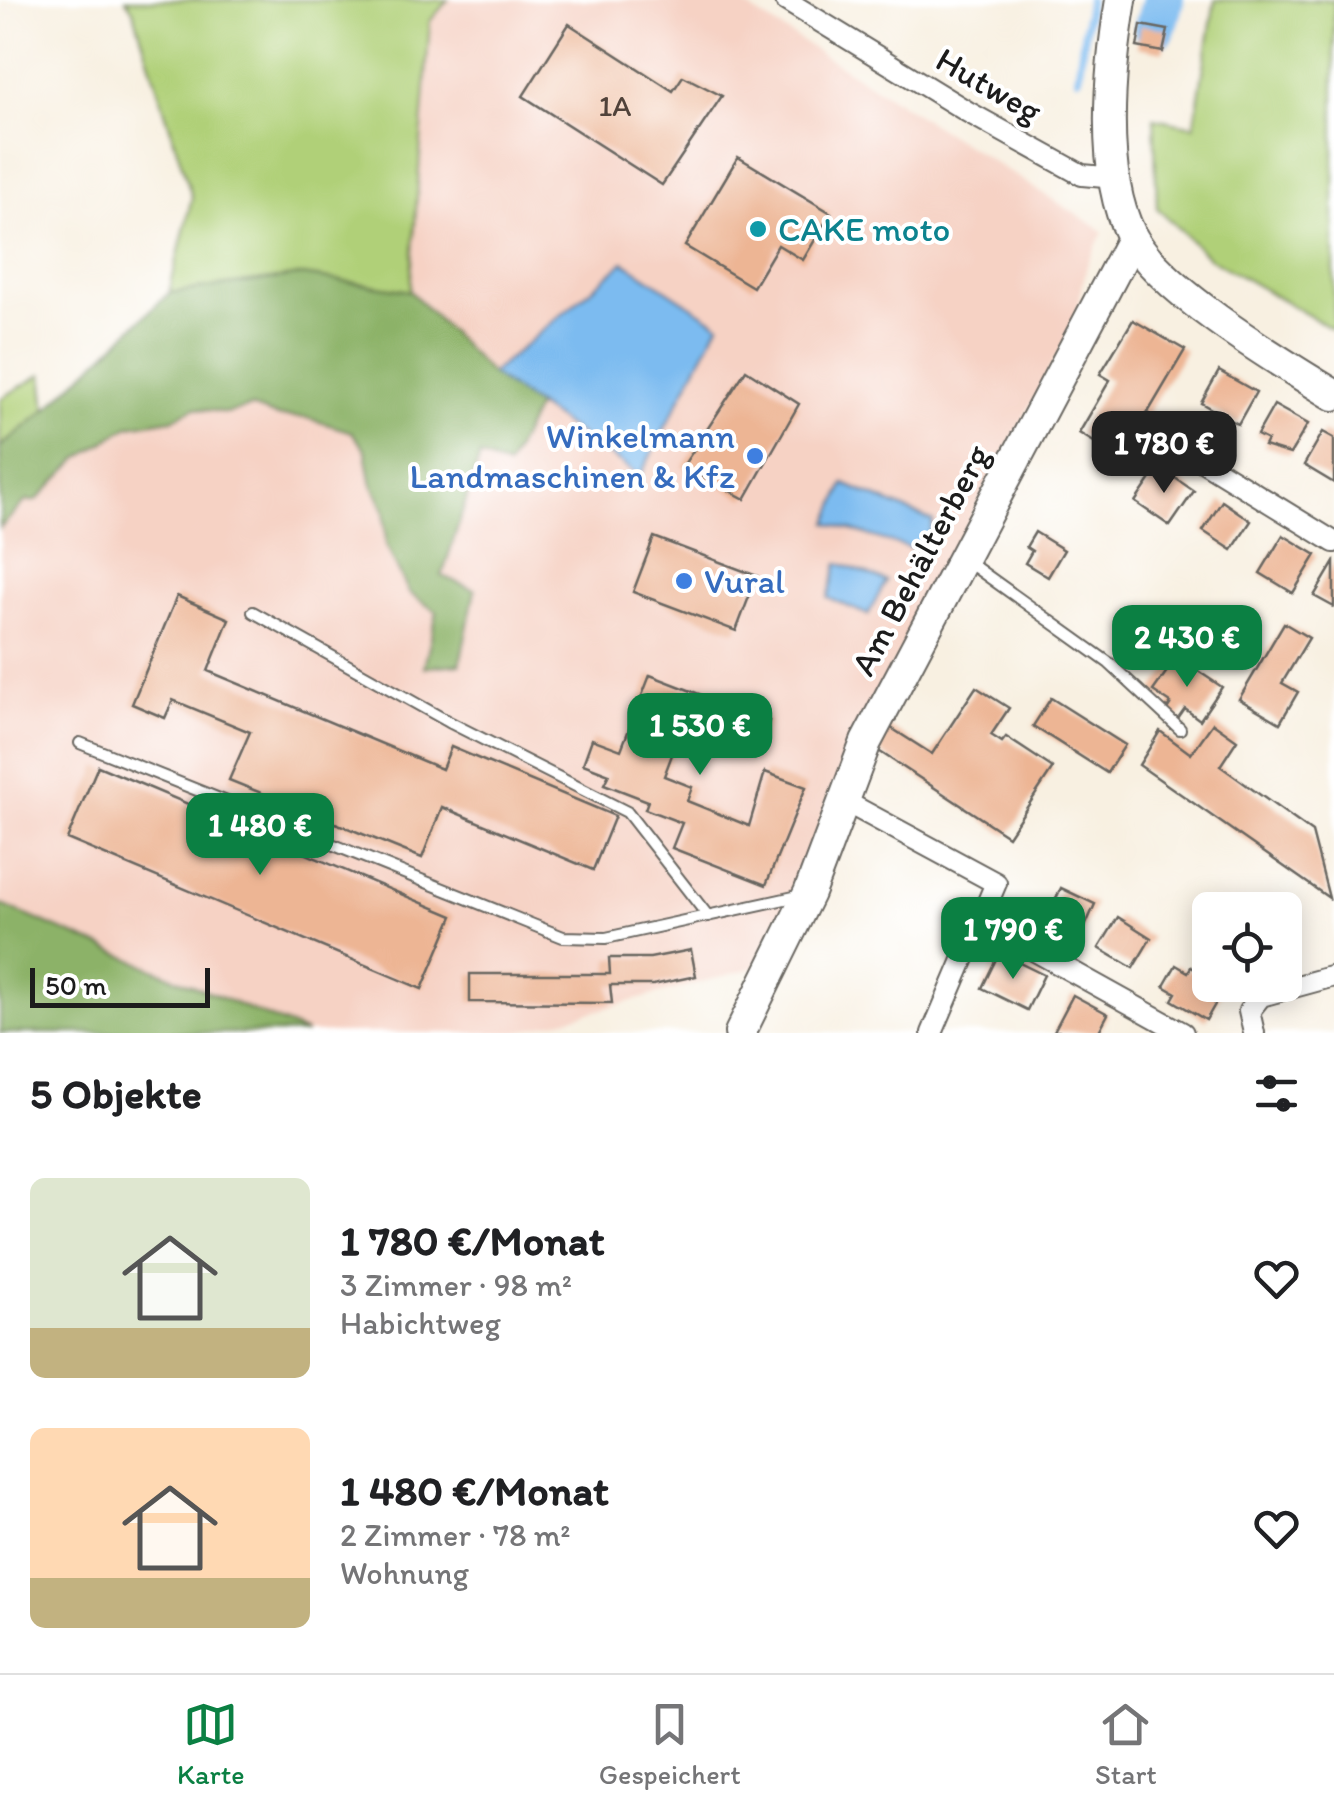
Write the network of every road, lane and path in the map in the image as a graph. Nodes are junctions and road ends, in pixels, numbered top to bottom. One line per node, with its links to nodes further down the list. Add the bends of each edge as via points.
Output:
1 (785, 0): 3 (street, Hutweg, via 1066,166)
2 (1121, 0): 3 (street, via 1111,82)
3 (1116, 178): 4 (street)
4 (1132, 239): 5 (street, via 1228,328); 8 (street, Am Behälterberg)
5 (1334, 395)
6 (1181, 448): 7 (street)
7 (1334, 542)
8 (963, 558): 10 (lane, via 1109,662); 12 (street, Am Behälterberg, via 866,742)
9 (253, 612): 14 (lane, via 627,812)
10 (1180, 729)
11 (80, 743): 14 (lane, via 563,938 606,938)
12 (844, 801): 13 (street, Am Behälterberg); 15 (street, via 996,883)
13 (809, 893): 14 (lane); 17 (street, Am Behälterberg)
14 (708, 916)
15 (983, 922): 18 (street); 19 (street)
16 (1334, 976): 20 (street, via 1261,996 1249,1011)
17 (740, 1033)
18 (932, 1033)
19 (1184, 1033)
20 (1254, 1033)

